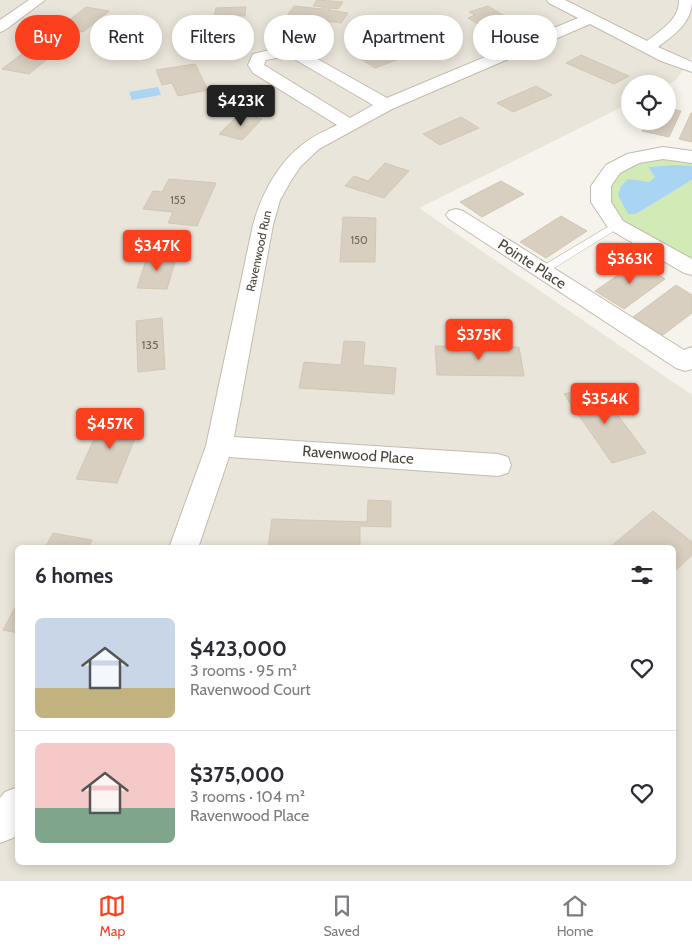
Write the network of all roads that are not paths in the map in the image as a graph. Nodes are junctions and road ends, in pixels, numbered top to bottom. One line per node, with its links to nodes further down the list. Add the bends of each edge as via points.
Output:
1 (38, 0): 5 (street)
2 (554, 0): 4 (street)
3 (686, 0): 6 (street, via 684,19)
4 (589, 19): 6 (street); 8 (street, Ravenwood Run)
5 (0, 27)
6 (648, 48): 7 (street)
7 (692, 67)
8 (386, 105): 9 (street, Ravenwood Run); 9 (street, via 299,55 282,52 259,57 256,65 259,70)
9 (348, 124): 16 (street, Ravenwood Run, via 313,145 294,162 270,200)
10 (692, 157): 12 (street, via 663,153 634,158 613,169 601,186 601,202)
11 (456, 215): 14 (street, Pointe Place)
12 (616, 225): 13 (street); 14 (lane)
13 (692, 268)
14 (542, 270): 15 (street, Pointe Place)
15 (688, 359)
16 (219, 446): 17 (street, Ravenwood Place); 18 (street, Ravenwood Run)
17 (498, 465)
18 (184, 545)
19 (15, 808): 20 (street)
20 (0, 825)

